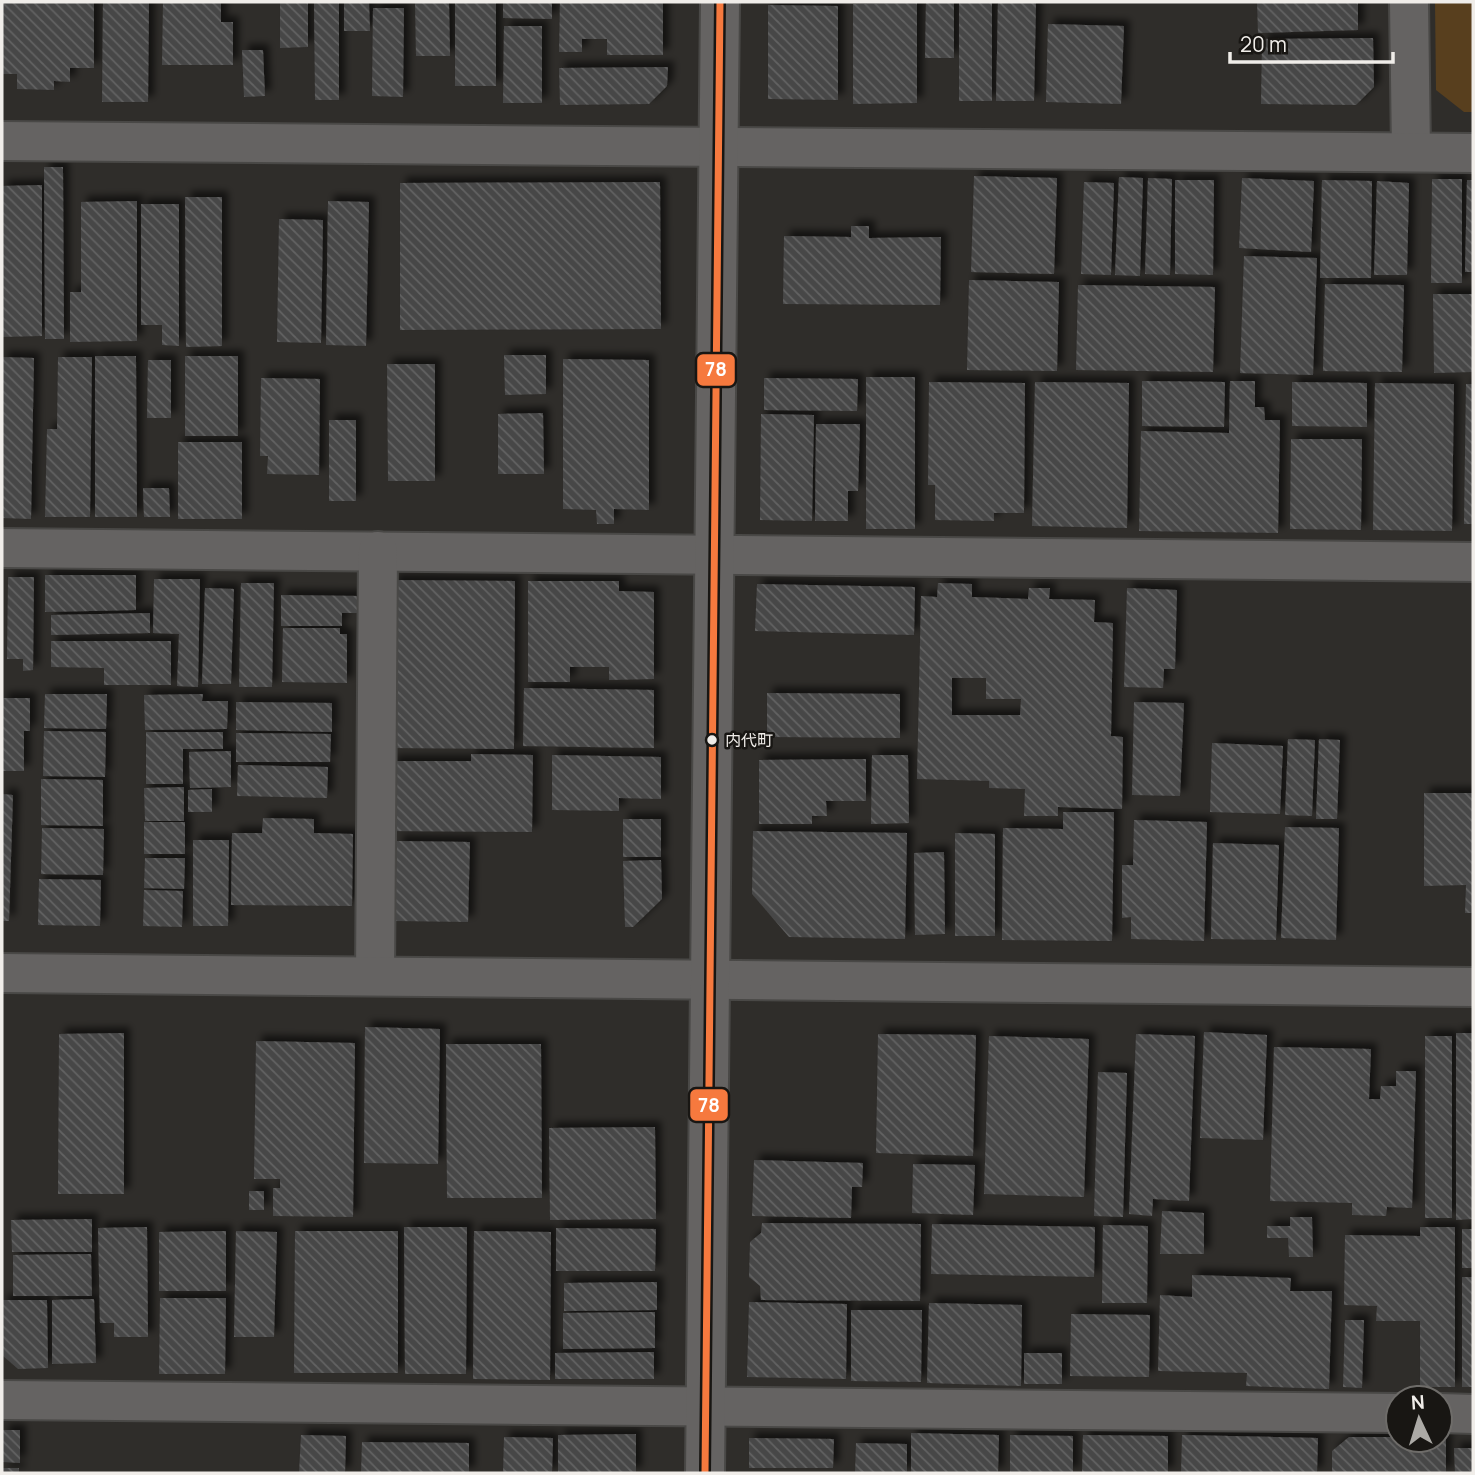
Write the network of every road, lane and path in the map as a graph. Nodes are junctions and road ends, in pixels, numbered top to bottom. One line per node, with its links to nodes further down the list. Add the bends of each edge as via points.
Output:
1 (720, 2): 4 (street)
2 (1409, 2): 5 (street)
3 (2, 141): 4 (street)
4 (718, 147): 5 (street); 9 (street)
5 (1411, 152): 6 (street)
6 (1473, 153)
7 (2, 548): 8 (street)
8 (378, 551): 9 (street); 12 (street)
9 (714, 554): 10 (street); 13 (street)
10 (1473, 562)
11 (2, 973): 12 (street)
12 (375, 976): 13 (street)
13 (710, 980): 14 (street); 16 (street)
14 (1473, 987)
15 (2, 1400): 16 (street)
16 (706, 1407): 17 (street); 20 (street)
17 (1384, 1413)
18 (1454, 1413): 19 (street)
19 (1473, 1414)
20 (705, 1473)

